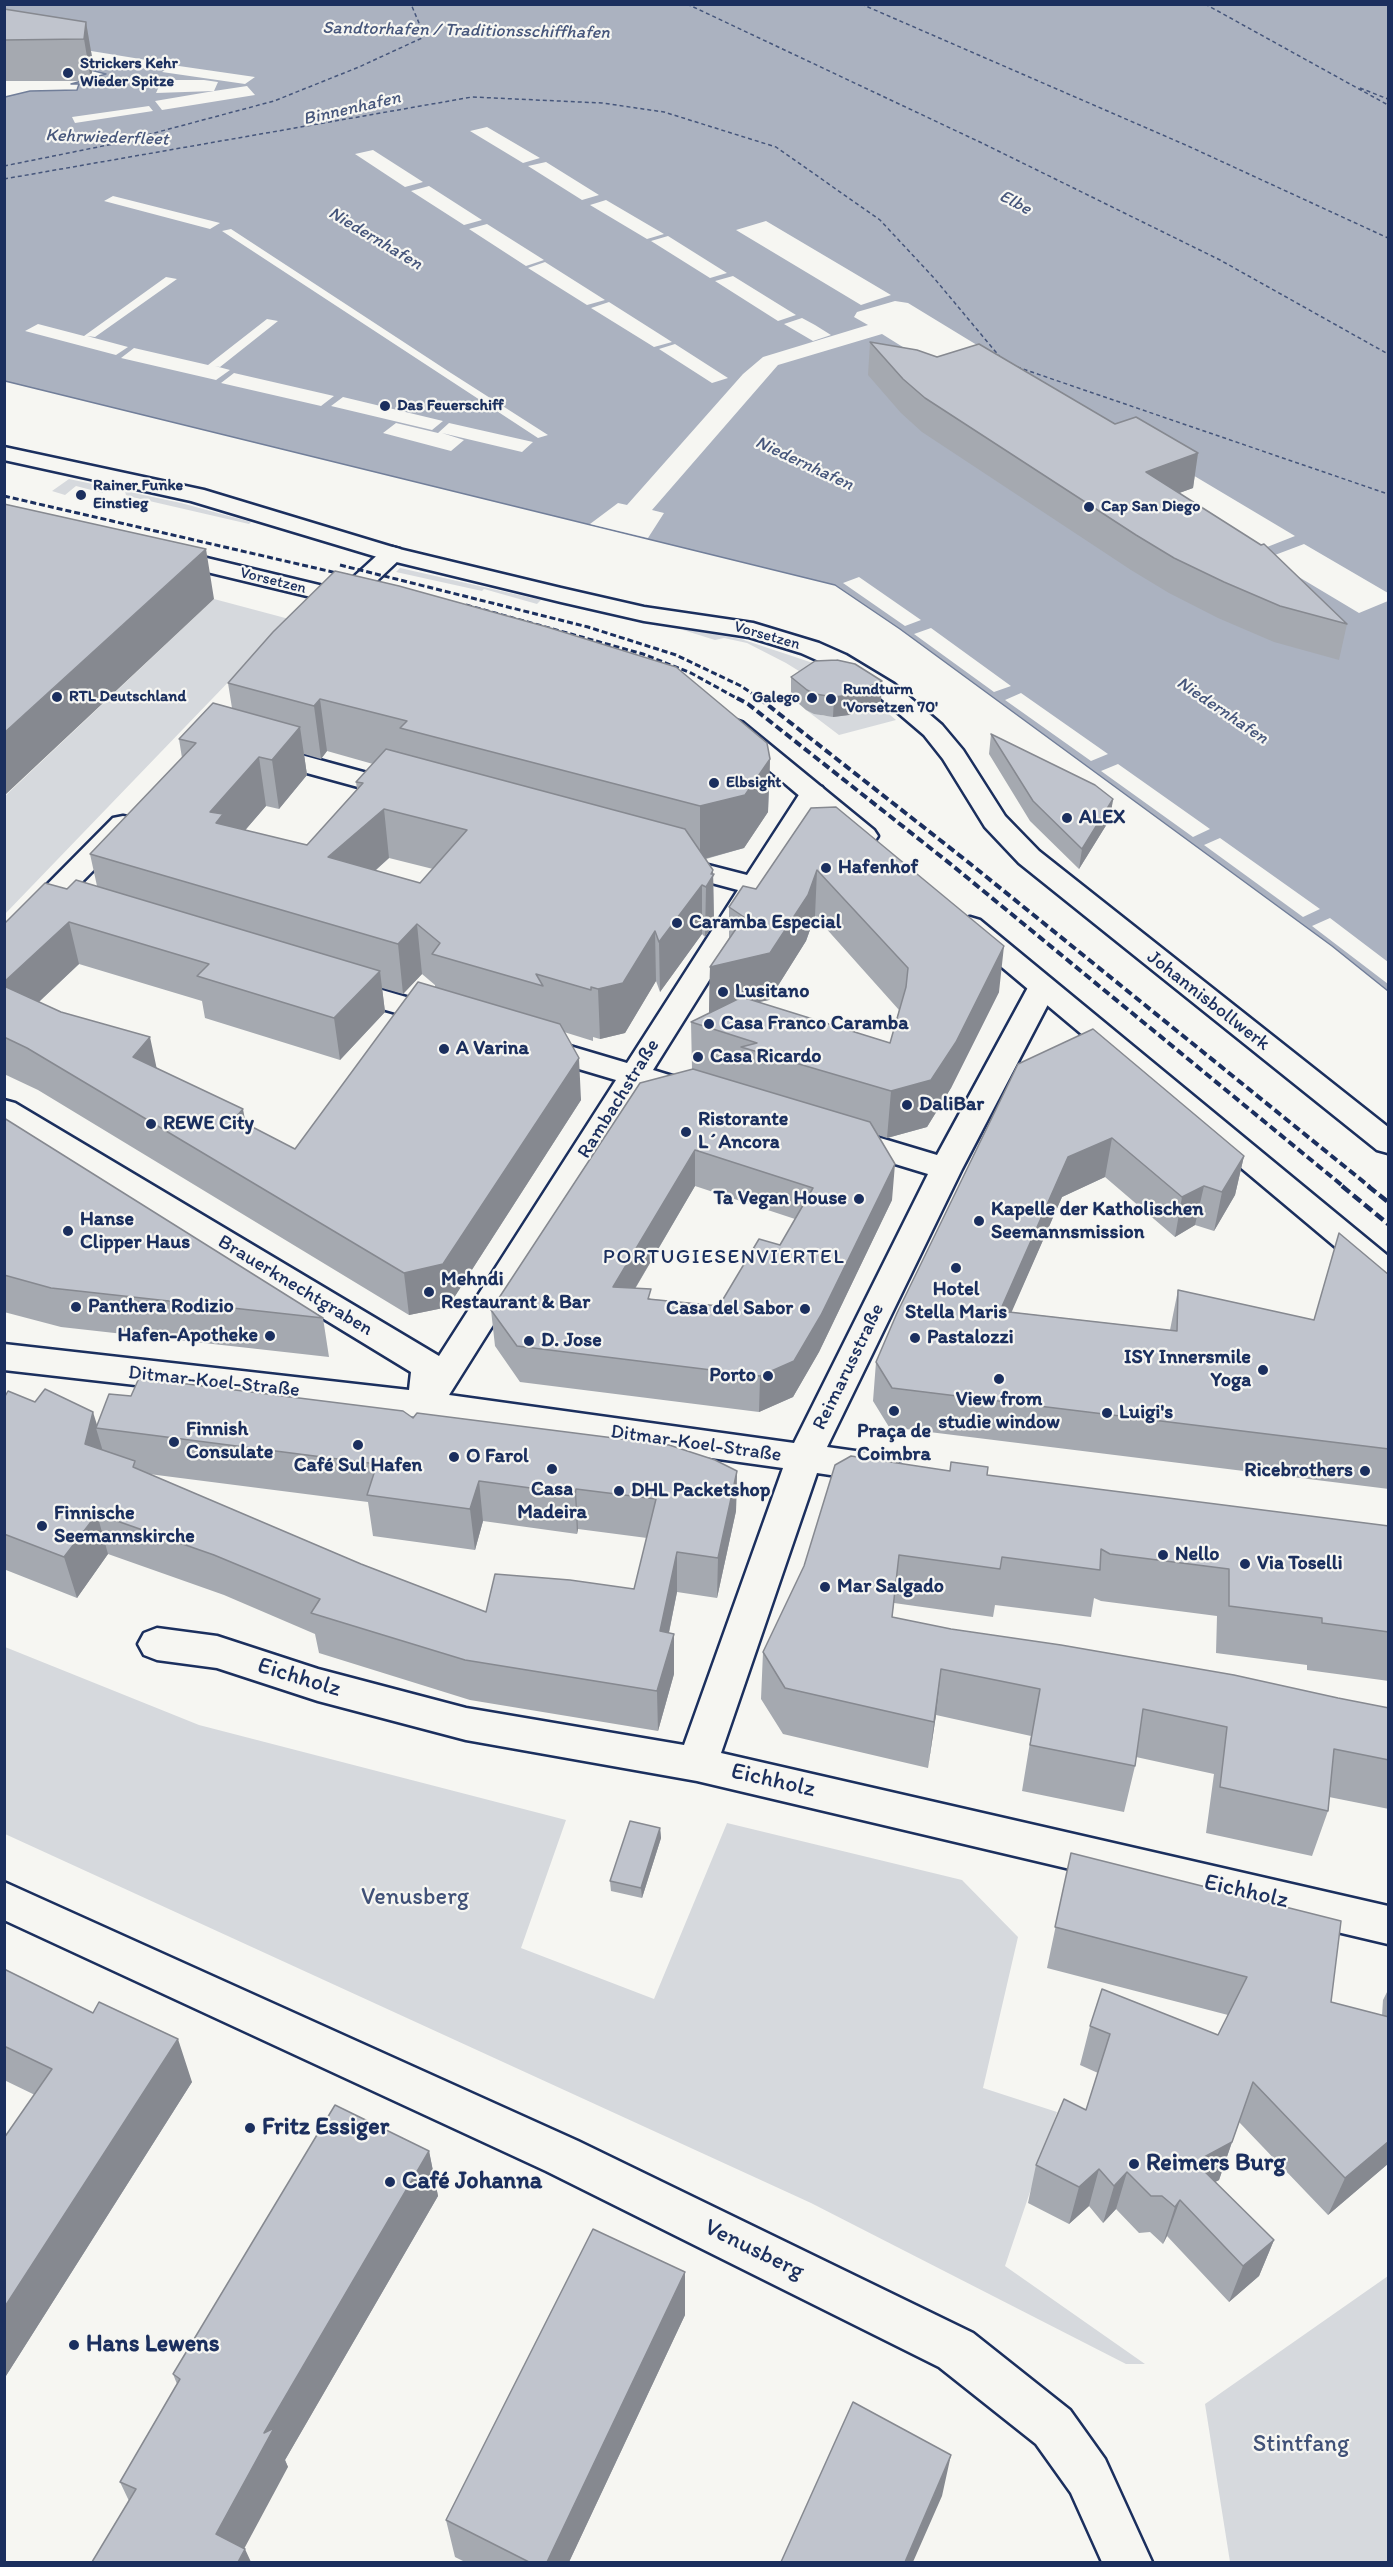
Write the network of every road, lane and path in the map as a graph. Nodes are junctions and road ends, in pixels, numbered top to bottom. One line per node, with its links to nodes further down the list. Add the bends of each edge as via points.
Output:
1 (4, 453): 3 (street, Vorsetzen, via 196,495)
2 (143, 550): 4 (street, Vorsetzen)
3 (392, 554): 4 (street); 14 (street, Vorsetzen, via 644,614 738,627 837,660 885,689 933,730 995,821)
4 (344, 598): 5 (street, Vorsetzen); 6 (street)
5 (378, 607)
6 (317, 625)
7 (711, 712): 9 (street)
8 (241, 747): 10 (street)
9 (813, 793): 12 (street); 15 (street, Rambachstraße)
10 (424, 796)
11 (141, 806): 16 (street)
12 (883, 851)
13 (640, 855): 15 (street)
14 (1029, 857): 28 (street, Johannisbollwerk)
15 (754, 886): 24 (street, Rambachstraße)
16 (49, 899): 18 (street); 19 (street)
17 (948, 906): 21 (street)
18 (84, 910)
19 (4, 945)
20 (313, 979): 22 (street)
21 (1042, 987): 29 (street, Reimarusstraße); 30 (street)
22 (474, 1027)
23 (508, 1037): 24 (street)
24 (634, 1075): 25 (street); 32 (street, Rambachstraße)
25 (723, 1102)
26 (4, 1110): 32 (street, Brauerknechtgraben, via 429,1366)
27 (824, 1132): 29 (street)
28 (1389, 1143)
29 (946, 1169): 33 (street, Reimarusstraße)
30 (1389, 1274)
31 (4, 1357): 32 (street, Ditmar-Koel-Straße)
32 (424, 1406): 33 (street, Ditmar-Koel-Straße)
33 (804, 1459): 34 (street, Ditmar-Koel-Straße); 36 (street, Reimarusstraße)
34 (921, 1473)
35 (157, 1644): 36 (street, Eichholz, via 217,1652 318,1685 466,1724)
36 (697, 1764): 38 (street, Eichholz)
37 (4, 1900): 39 (street, Venusberg, via 562,2156 956,2350 1053,2427 1088,2476)
38 (1389, 1925)
39 (1127, 2562)

